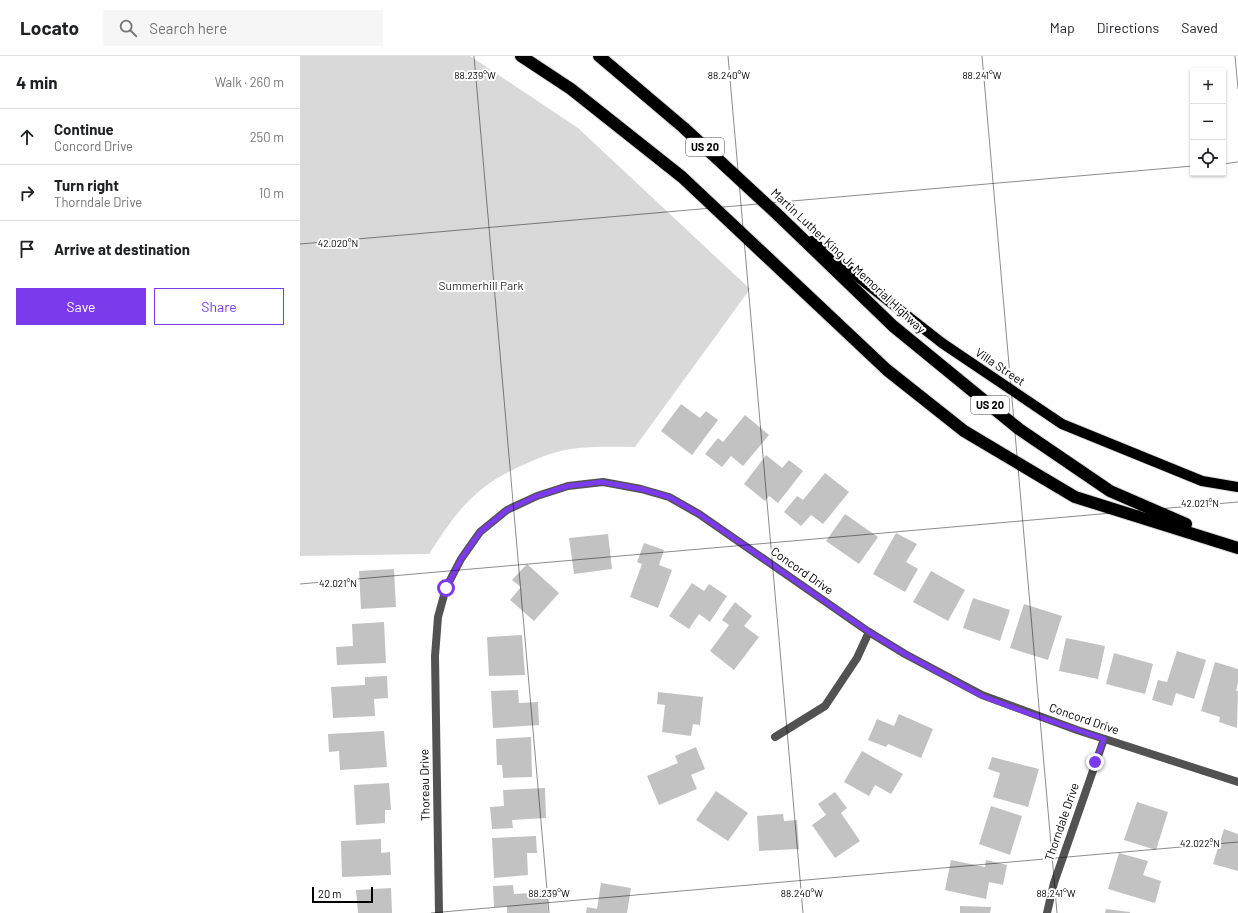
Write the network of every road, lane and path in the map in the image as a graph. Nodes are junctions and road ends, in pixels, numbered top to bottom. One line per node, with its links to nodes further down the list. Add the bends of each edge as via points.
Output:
1 (521, 56): 5 (highway, via 571,89 682,177 887,370 964,431 1075,497)
2 (599, 56): 3 (highway, Martin Luther King Jr Memorial Highway / US 20, via 684,128)
3 (777, 214): 4 (main road, Villa Street, via 942,343 1062,424 1202,481); 5 (highway, Martin Luther King Jr Memorial Highway / US 20, via 893,326 1019,429 1110,491)
4 (1238, 487)
5 (1238, 548)
6 (869, 632): 7 (street, Concord Drive, via 699,514 669,497 602,482 568,486 537,496 507,510 480,532 461,559 446,588 438,617); 8 (street, via 856,658 825,706); 9 (street, Concord Drive, via 982,696)
7 (435, 656): 11 (street, Thoreau Drive)
8 (775, 737)
9 (1104, 739): 10 (street, Concord Drive); 12 (street, Thorndale Drive, via 1054,883)
10 (1238, 782)
11 (439, 913)
12 (1047, 913)

